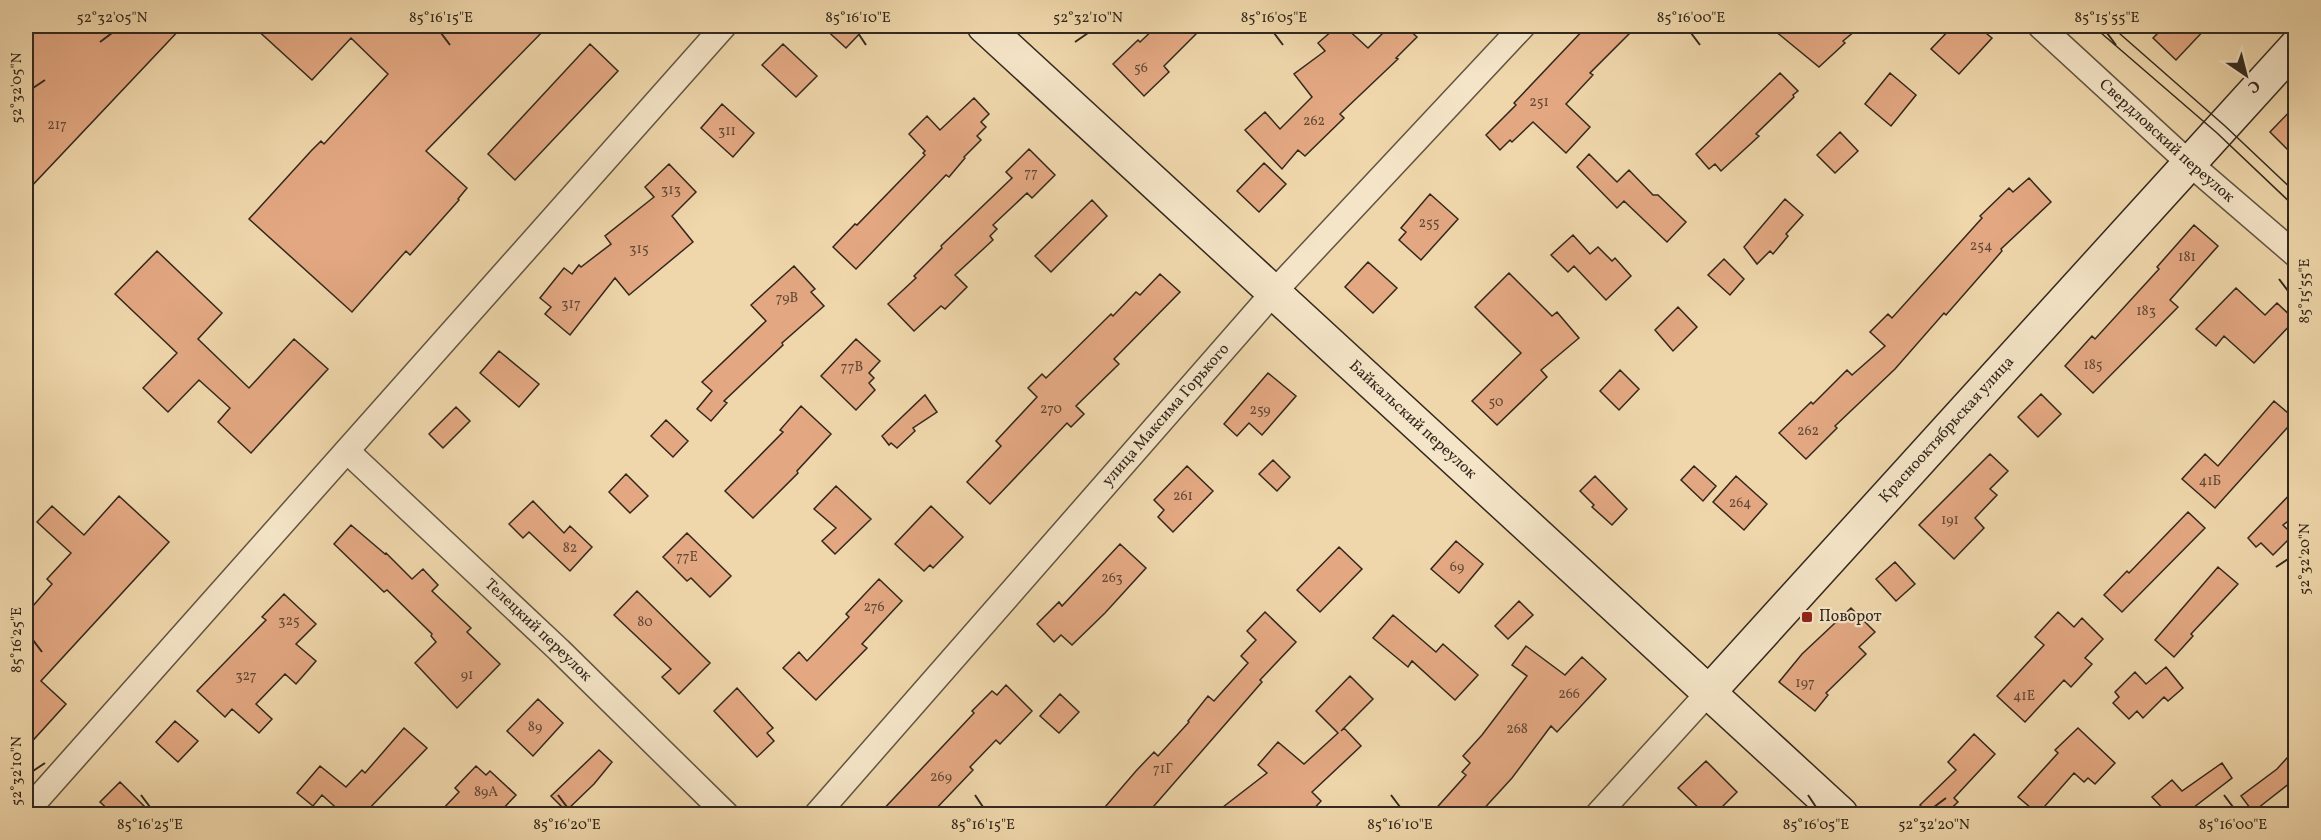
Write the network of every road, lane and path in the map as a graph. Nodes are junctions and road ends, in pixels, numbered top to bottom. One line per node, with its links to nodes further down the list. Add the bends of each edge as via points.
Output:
1 (724, 26): 9 (street)
2 (984, 26): 8 (main road, Байкальский переулок)
3 (1523, 26): 8 (street, улица Максима Горького)
4 (2040, 26): 6 (street, Свердловский переулок)
5 (2295, 46): 6 (main road, Краснооктябрьская улица)
6 (2189, 163): 7 (street, Свердловский переулок); 10 (main road, Краснооктябрьская улица)
7 (2295, 255)
8 (1274, 292): 10 (main road, Байкальский переулок); 13 (street, улица Максима Горького)
9 (347, 451): 11 (street); 12 (street, Телецкий переулок)
10 (1709, 692): 14 (street, Краснооктябрьская улица); 15 (main road, Байкальский переулок)
11 (26, 812)
12 (726, 814)
13 (817, 814)
14 (1598, 814)
15 (1841, 814)

